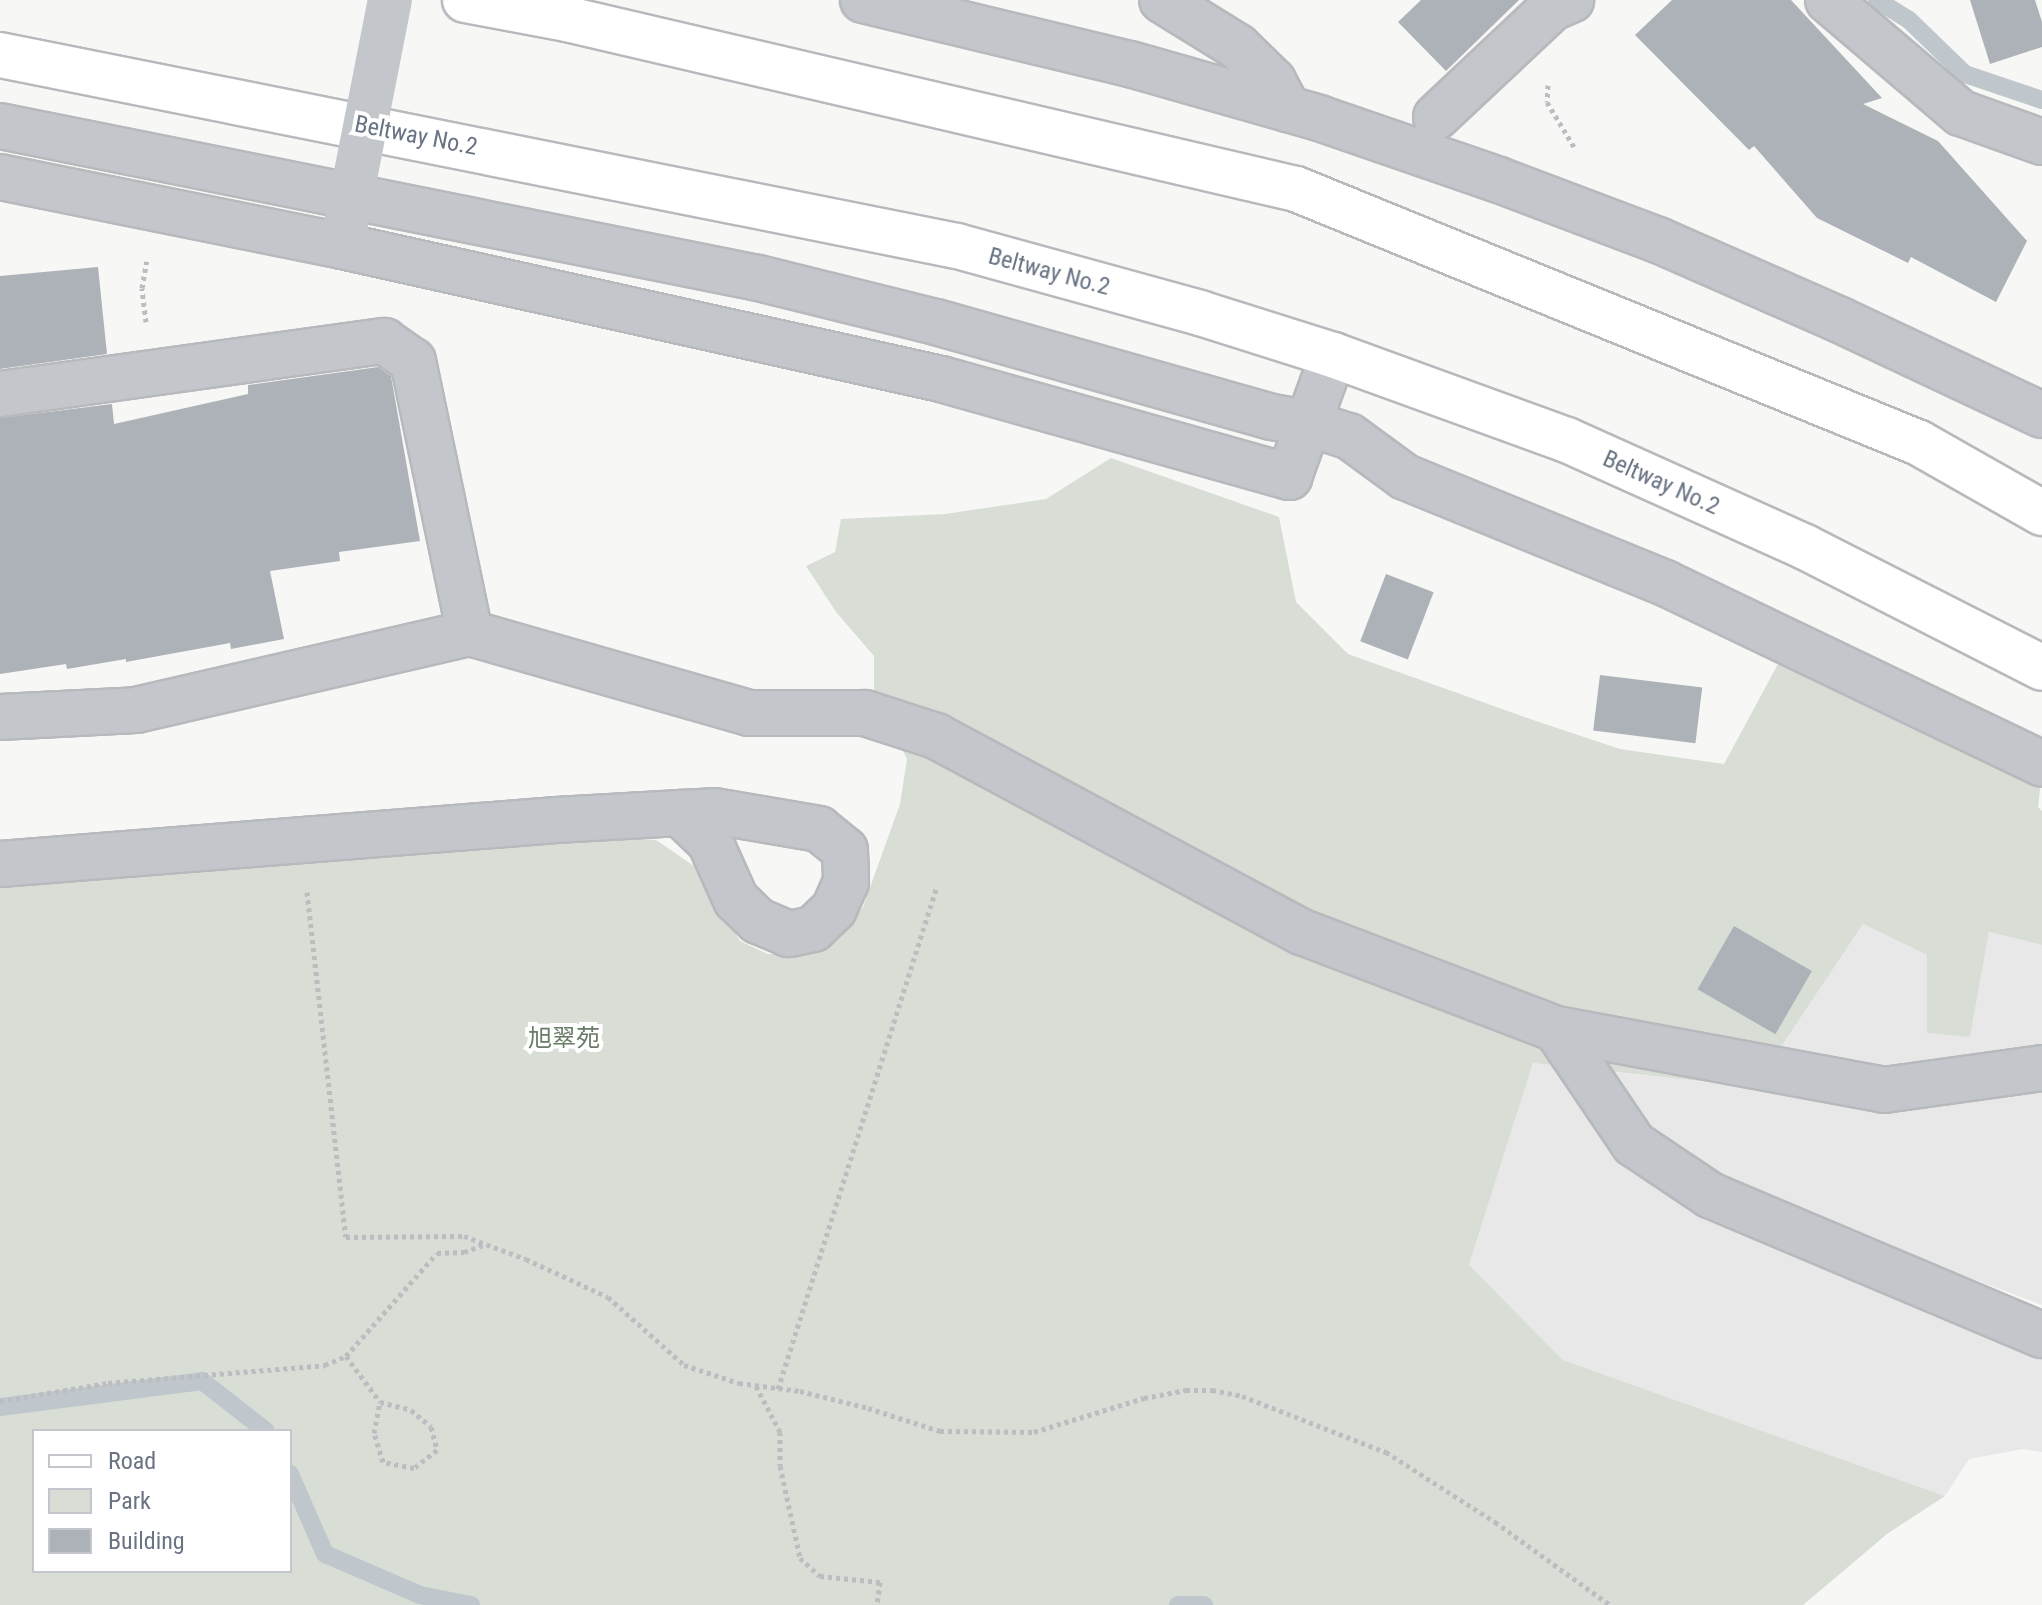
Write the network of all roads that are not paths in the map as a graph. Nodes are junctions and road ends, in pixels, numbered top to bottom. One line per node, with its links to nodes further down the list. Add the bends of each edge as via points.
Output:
1 (390, 0): 13 (street, bridge)
2 (465, 0): 18 (main road, via 567,19 1296,189 1919,443)
3 (863, 0): 8 (street, via 1130,64)
4 (1162, 0): 8 (street, via 1238,47 1273,81)
5 (1828, 0): 11 (street, via 1961,113)
6 (1562, 4): 9 (street)
7 (0, 55): 14 (main road, Beltway No.2, via 957,246)
8 (1288, 109): 16 (street, via 1658,240)
9 (1436, 117)
10 (0, 126): 17 (street, via 758,278)
11 (2042, 142)
12 (0, 177): 13 (street)
13 (344, 237): 17 (street, via 941,379 1289,477)
14 (1333, 355): 17 (street); 20 (main road, Beltway No.2, via 1567,440 1805,547)
15 (0, 394): 19 (street, via 384,341 413,361)
16 (2042, 415)
17 (1311, 424): 22 (street, via 1349,436 1405,477 1665,583)
18 (2042, 513)
19 (470, 633): 21 (street, via 136,710); 25 (street, via 749,713 865,713 936,736 1302,932)
20 (2042, 668)
21 (0, 717)
22 (2042, 764)
23 (680, 813): 24 (street)
24 (0, 864)
25 (1556, 1029): 26 (street, via 1884,1090); 27 (street, via 1634,1144 1710,1195)
26 (2042, 1068)
27 (2042, 1335)

